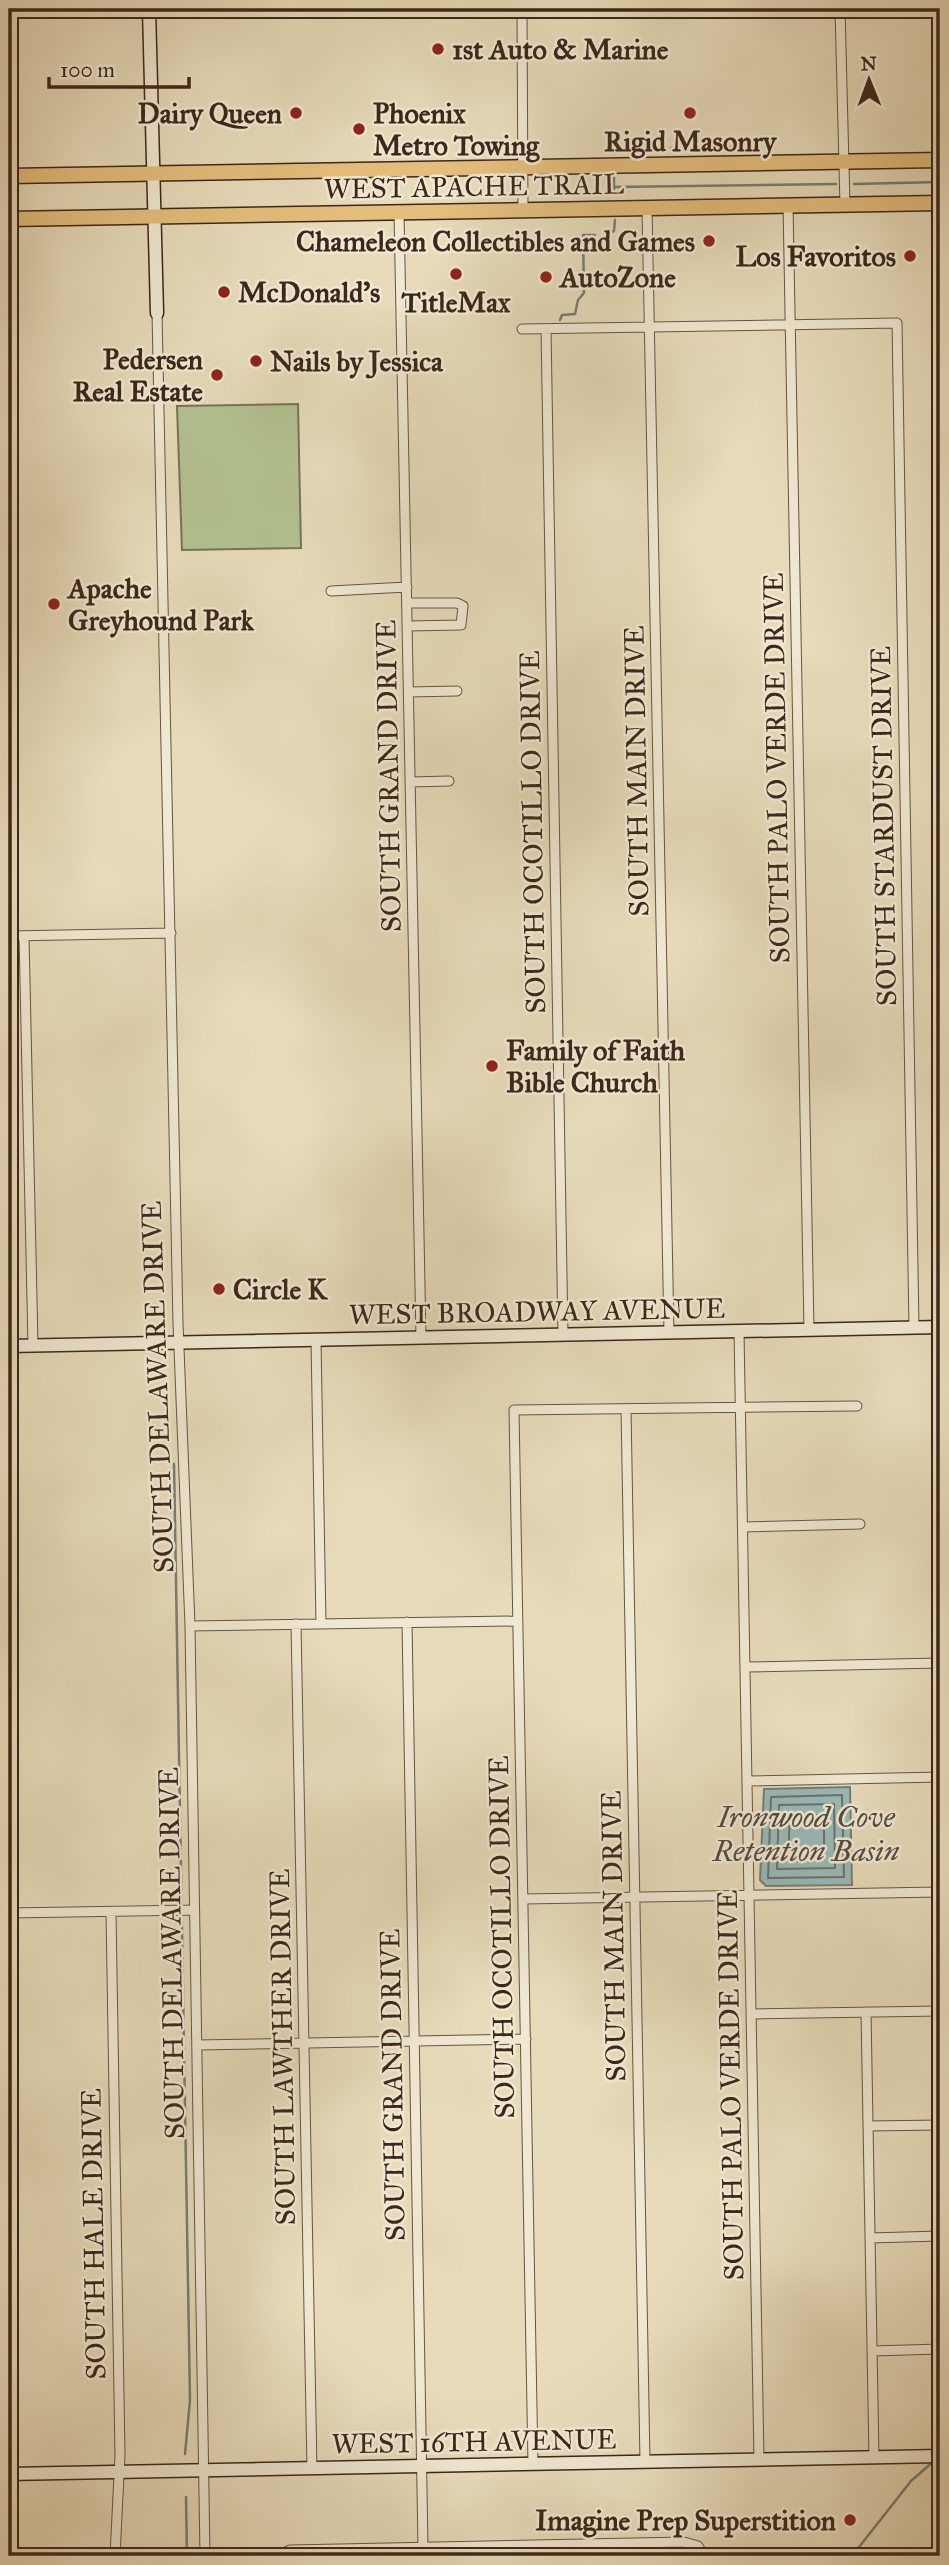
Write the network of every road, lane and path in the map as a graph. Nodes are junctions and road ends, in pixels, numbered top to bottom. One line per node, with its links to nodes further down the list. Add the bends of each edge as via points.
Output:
1 (149, 9): 7 (street, SOUTH DELAWARE DRIVE)
2 (522, 9): 6 (street)
3 (840, 9): 5 (street)
4 (940, 160): 5 (main road, WEST APACHE TRAIL)
5 (843, 162): 6 (main road, WEST APACHE TRAIL); 11 (street)
6 (524, 167): 7 (main road, WEST APACHE TRAIL); 13 (street)
7 (152, 173): 8 (main road, WEST APACHE TRAIL); 15 (street, SOUTH DELAWARE DRIVE)
8 (9, 176)
9 (940, 203): 11 (main road, WEST APACHE TRAIL)
10 (789, 204): 11 (main road, WEST APACHE TRAIL); 12 (main road, WEST APACHE TRAIL); 18 (street, SOUTH PALO VERDE DRIVE)
11 (845, 205)
12 (647, 208): 13 (main road, WEST APACHE TRAIL); 19 (street, SOUTH MAIN DRIVE)
13 (523, 210): 14 (main road, WEST APACHE TRAIL)
14 (399, 213): 15 (main road, WEST APACHE TRAIL); 22 (street, SOUTH GRAND DRIVE)
15 (154, 216): 16 (main road, WEST APACHE TRAIL); 17 (street, SOUTH DELAWARE DRIVE)
16 (9, 219)
17 (157, 313): 30 (street, SOUTH DELAWARE DRIVE)
18 (791, 325): 19 (street); 33 (street, SOUTH STARDUST DRIVE, via 897,323); 35 (street, SOUTH PALO VERDE DRIVE)
19 (650, 328): 21 (street); 37 (street, SOUTH MAIN DRIVE)
20 (522, 329): 21 (street)
21 (546, 329): 38 (street, SOUTH OCOTILLO DRIVE)
22 (407, 587): 23 (street); 24 (street, SOUTH GRAND DRIVE)
23 (331, 591)
24 (407, 603): 25 (street, SOUTH GRAND DRIVE); 25 (street, via 457,603 463,606 464,620 461,625)
25 (407, 626): 27 (street, SOUTH GRAND DRIVE)
26 (457, 691): 27 (street)
27 (408, 692): 29 (street, SOUTH GRAND DRIVE)
28 (449, 781): 29 (street)
29 (410, 782): 39 (street, SOUTH GRAND DRIVE)
30 (171, 933): 32 (street); 41 (street, SOUTH DELAWARE DRIVE)
31 (9, 936): 32 (street)
32 (24, 936): 42 (street)
33 (914, 1328): 34 (street, WEST BROADWAY AVENUE); 35 (street, WEST BROADWAY AVENUE)
34 (940, 1328)
35 (809, 1330): 36 (street, WEST BROADWAY AVENUE)
36 (739, 1332): 37 (street, WEST BROADWAY AVENUE); 45 (street, SOUTH PALO VERDE DRIVE)
37 (669, 1333): 38 (street, WEST BROADWAY AVENUE)
38 (563, 1335): 39 (street, WEST BROADWAY AVENUE)
39 (421, 1338): 40 (street, WEST BROADWAY AVENUE)
40 (316, 1340): 41 (street, WEST BROADWAY AVENUE); 52 (street)
41 (178, 1343): 42 (street, WEST BROADWAY AVENUE); 53 (street, SOUTH DELAWARE DRIVE)
42 (33, 1345): 43 (street, WEST BROADWAY AVENUE)
43 (9, 1346)
44 (857, 1406): 45 (street)
45 (741, 1407): 46 (street); 48 (street, SOUTH PALO VERDE DRIVE)
46 (626, 1409): 49 (street, SOUTH OCOTILLO DRIVE, via 514,1410); 60 (street, SOUTH MAIN DRIVE)
47 (860, 1524): 48 (street)
48 (743, 1527): 55 (street, SOUTH PALO VERDE DRIVE)
49 (517, 1621): 50 (street); 61 (street, SOUTH OCOTILLO DRIVE)
50 (407, 1622): 52 (street); 69 (street, SOUTH GRAND DRIVE)
51 (296, 1624): 52 (street); 53 (street); 70 (street, SOUTH LAWTHER DRIVE)
52 (321, 1624)
53 (190, 1626): 62 (street, SOUTH DELAWARE DRIVE)
54 (940, 1663): 55 (street)
55 (746, 1667): 57 (street, SOUTH PALO VERDE DRIVE)
56 (940, 1777): 57 (street)
57 (747, 1781): 59 (street, SOUTH PALO VERDE DRIVE)
58 (940, 1892): 59 (street)
59 (750, 1896): 60 (street); 67 (street, SOUTH PALO VERDE DRIVE)
60 (635, 1898): 61 (street); 81 (street, SOUTH MAIN DRIVE)
61 (523, 1899): 68 (street, SOUTH OCOTILLO DRIVE)
62 (185, 1910): 63 (street); 71 (street, SOUTH DELAWARE DRIVE)
63 (111, 1912): 64 (street); 86 (street, SOUTH HALE DRIVE)
64 (9, 1913)
65 (940, 2011): 66 (street)
66 (866, 2012): 67 (street); 73 (street)
67 (752, 2014): 80 (street, SOUTH PALO VERDE DRIVE)
68 (526, 2039): 69 (street); 82 (street, SOUTH OCOTILLO DRIVE)
69 (414, 2041): 70 (street); 83 (street, SOUTH GRAND DRIVE)
70 (305, 2043): 71 (street); 84 (street, SOUTH LAWTHER DRIVE)
71 (197, 2045): 85 (street, SOUTH DELAWARE DRIVE)
72 (940, 2125): 73 (street)
73 (869, 2126): 75 (street)
74 (940, 2236): 75 (street)
75 (870, 2238): 77 (street)
76 (940, 2349): 77 (street)
77 (873, 2351): 79 (street)
78 (940, 2456): 79 (street, WEST 16TH AVENUE)
79 (874, 2458): 80 (street, WEST 16TH AVENUE)
80 (760, 2460): 81 (street, WEST 16TH AVENUE)
81 (645, 2462): 82 (street, WEST 16TH AVENUE)
82 (533, 2464): 83 (street, WEST 16TH AVENUE)
83 (422, 2466): 84 (street, WEST 16TH AVENUE); 88 (street, SOUTH GRAND DRIVE)
84 (312, 2469): 85 (street, WEST 16TH AVENUE)
85 (204, 2471): 86 (street, WEST 16TH AVENUE); 91 (street, SOUTH DELAWARE DRIVE)
86 (118, 2472): 87 (street, WEST 16TH AVENUE); 90 (street, SOUTH HALE DRIVE)
87 (9, 2474)
88 (423, 2547): 89 (street, via 290,2550); 92 (street, via 684,2542 698,2546)
89 (279, 2555)
90 (115, 2556)
91 (205, 2556)
92 (704, 2556)

